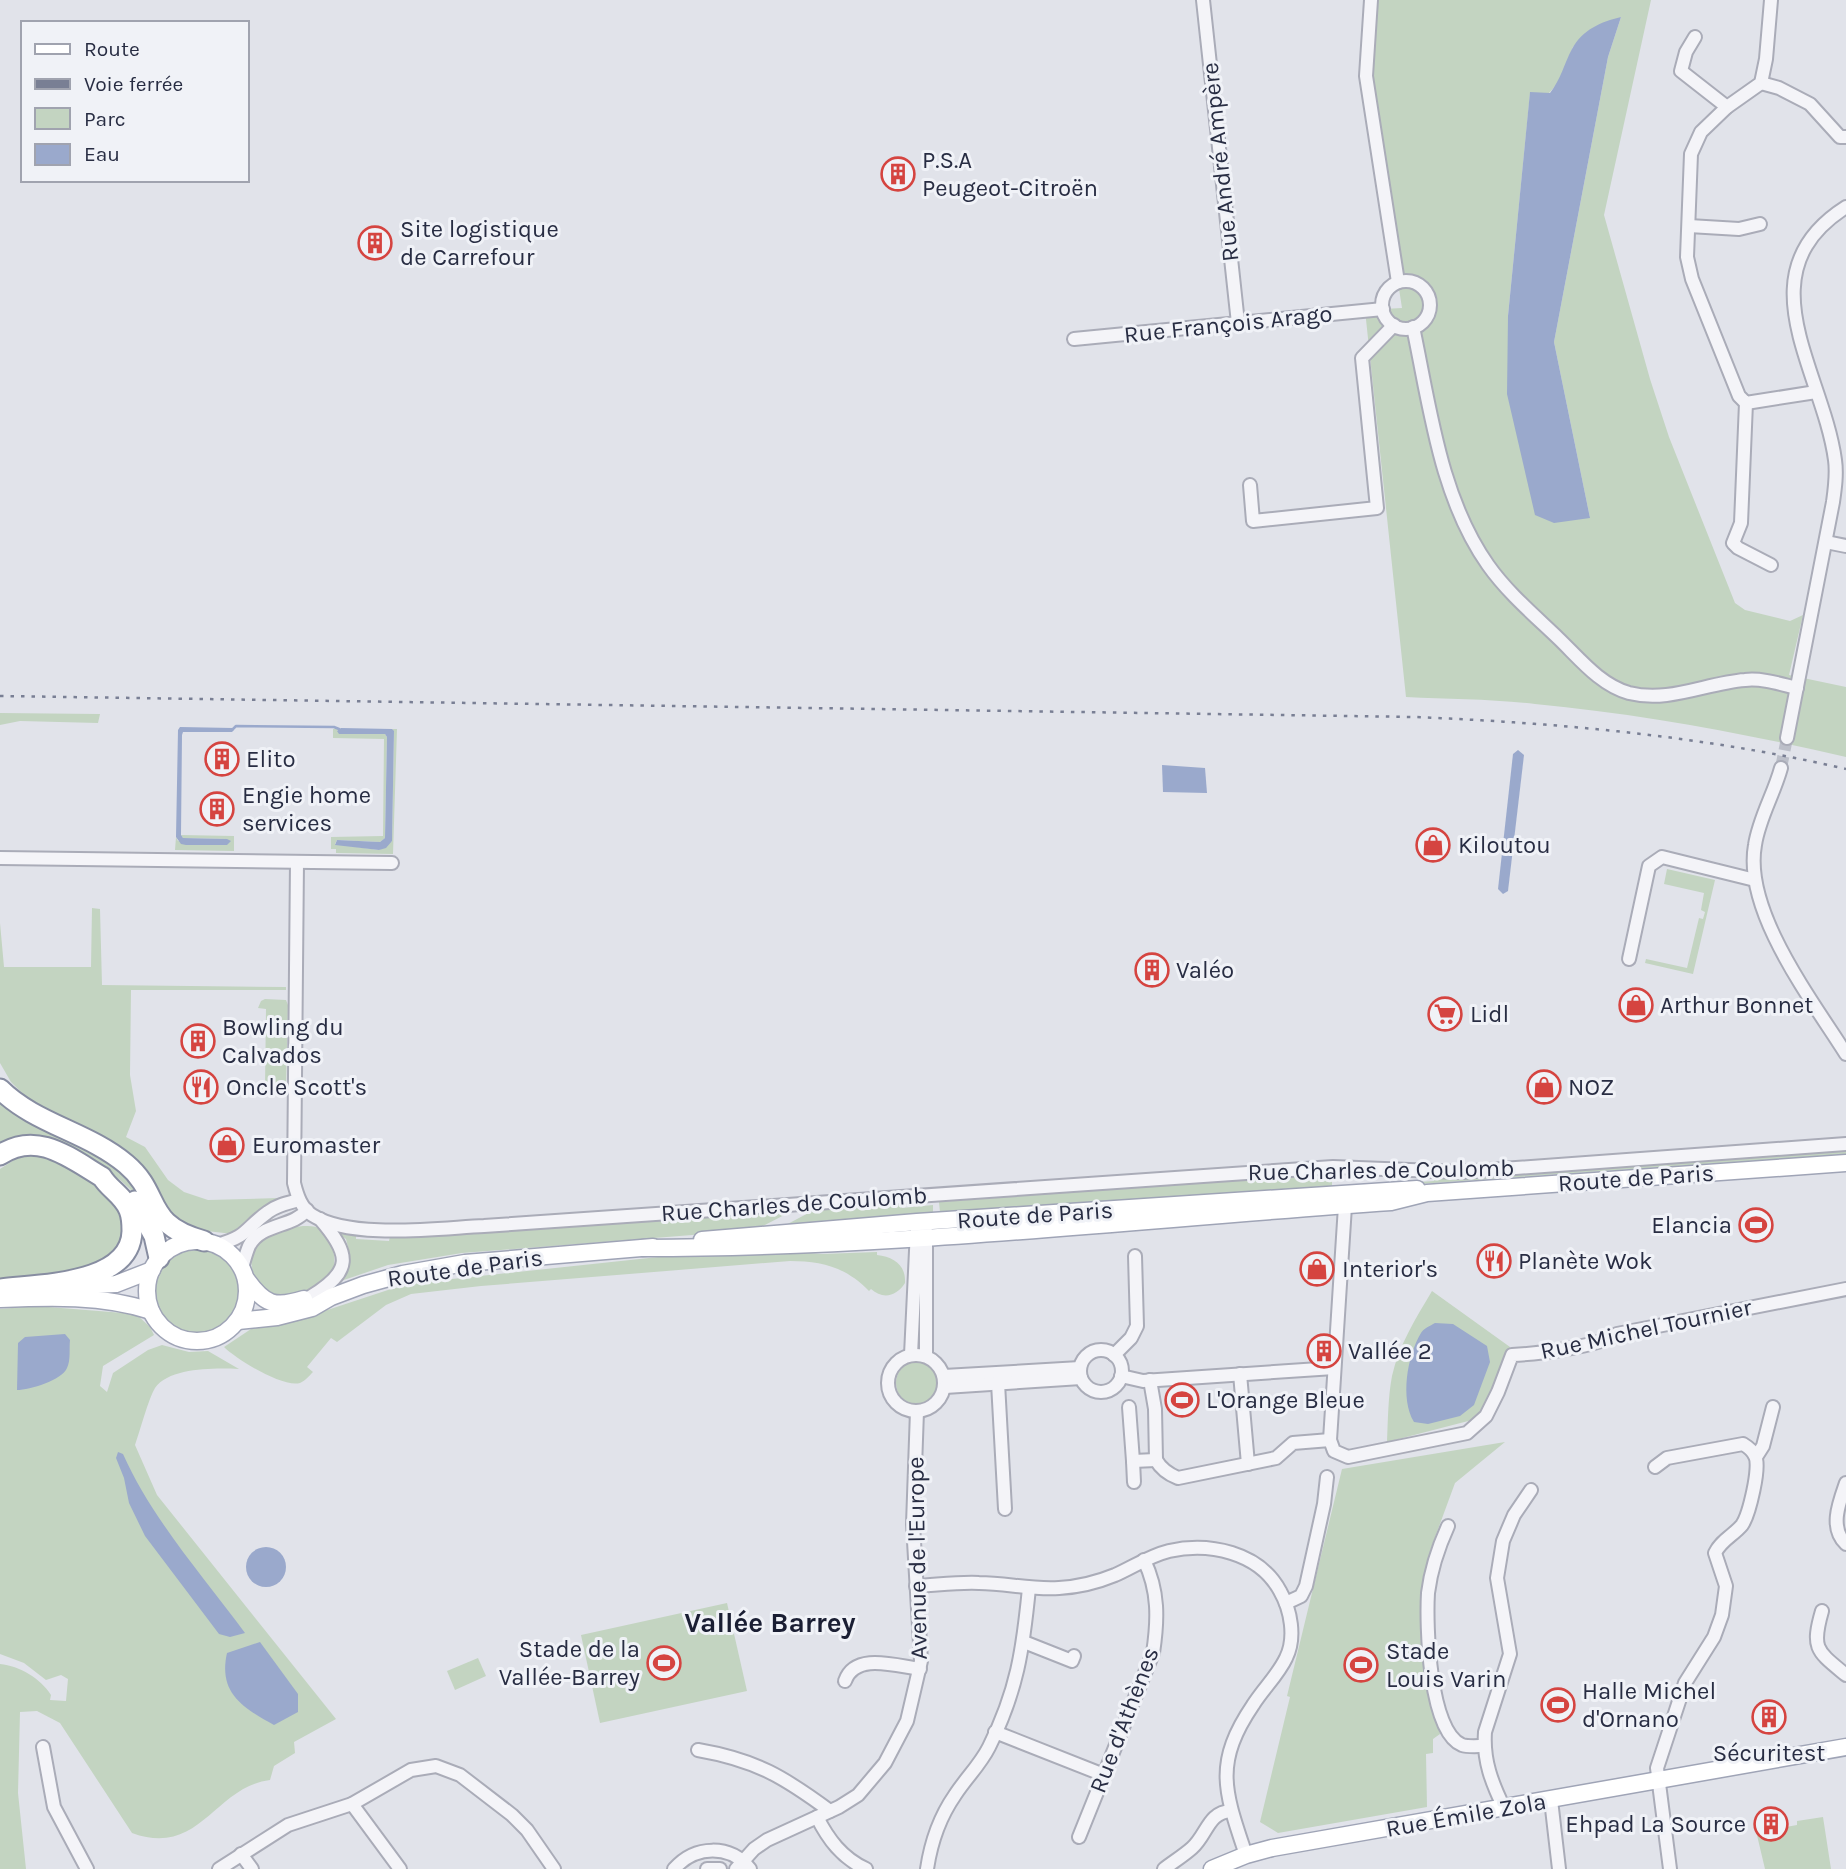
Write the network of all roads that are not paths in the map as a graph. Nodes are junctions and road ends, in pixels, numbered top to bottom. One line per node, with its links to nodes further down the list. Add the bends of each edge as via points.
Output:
1 (1203, 0): 13 (street, Rue André Ampère)
2 (1371, 0): 11 (street, via 1366,76)
3 (1771, 0): 5 (street)
4 (1695, 37): 6 (street, via 1681,71)
5 (1761, 83): 6 (street); 7 (street, via 1810,104 1840,137)
6 (1727, 107): 10 (street, via 1701,132 1691,153)
7 (1846, 137)
8 (1846, 207): 17 (street, via 1816,232 1796,270 1795,315)
9 (1760, 224): 10 (street, via 1739,229)
10 (1689, 226): 18 (street, via 1687,257 1692,279 1739,396)
11 (1398, 282): 12 (street, via 1386,292); 15 (street, via 1412,281 1428,294 1428,314)
12 (1382, 309): 13 (street, Rue François Arago); 14 (street)
13 (1237, 323): 16 (street, Rue François Arago)
14 (1394, 325): 15 (street); 19 (street, via 1362,358 1377,508 1253,521)
15 (1413, 327): 23 (street, via 1449,484 1474,541 1504,586 1595,674 1619,689 1641,694 1685,694 1752,679)
16 (1074, 339)
17 (1816, 392): 18 (street); 20 (street, via 1835,460)
18 (1746, 402): 22 (street, via 1741,523 1733,543)
19 (1250, 485)
20 (1826, 542): 21 (street); 23 (street)
21 (1846, 546)
22 (1771, 565)
23 (1797, 688): 24 (street)
24 (1787, 738)
25 (1781, 768): 29 (street, via 1757,835)
26 (0, 858): 27 (street)
27 (298, 862): 28 (street); 39 (street, via 294,1175)
28 (393, 863)
29 (1755, 880): 30 (street, via 1662,857 1649,866); 31 (street, via 1780,947)
30 (1629, 959)
31 (1846, 1054)
32 (0, 1089): 43 (highway, via 22,1107 126,1164 165,1223 185,1236)
33 (1846, 1144): 41 (street, Rue Charles de Coulomb, via 1461,1172 1333,1167 432,1229 360,1228)
34 (0, 1155): 36 (highway, via 23,1145 45,1146)
35 (1846, 1163): 38 (main road, Route de Paris)
36 (102, 1177): 45 (highway, via 115,1180 138,1204 154,1236); 47 (highway, via 122,1197 132,1219 132,1238 124,1255 109,1268 88,1276)
37 (1359, 1193): 38 (main road, Route de Paris, via 1416,1189); 40 (street); 42 (main road, Route de Paris)
38 (1427, 1193): 40 (main road, Route de Paris)
39 (303, 1205): 41 (street, Rue Charles de Coulomb); 43 (street, via 280,1205 236,1240); 46 (street, via 296,1219 265,1231 250,1245)
40 (1345, 1206): 42 (main road, Route de Paris); 57 (street)
41 (320, 1219): 49 (street, via 339,1244 343,1262 332,1284)
42 (922, 1230): 50 (main road, Route de Paris, via 729,1248 643,1248 466,1264 403,1274); 54 (street); 56 (street)
43 (210, 1243): 45 (main road, via 183,1243); 46 (main road, via 232,1255)
44 (1135, 1256): 55 (street, via 1138,1326)
45 (155, 1264): 47 (main road, via 116,1284); 52 (main road, via 148,1283)
46 (244, 1274): 49 (main road, Route de Paris, via 265,1300 275,1304); 53 (main road, via 247,1298)
47 (0, 1289)
48 (1846, 1289): 67 (street, Rue Michel Tournier, via 1512,1355 1486,1416 1467,1433 1348,1457 1331,1448)
49 (310, 1297): 50 (main road, Route de Paris)
50 (331, 1297): 53 (main road, Route de Paris, via 312,1308)
51 (0, 1300): 52 (main road, via 113,1302)
52 (151, 1311): 53 (main road, via 169,1333 189,1341 223,1335)
53 (238, 1321)
54 (911, 1355): 56 (street); 66 (street, via 892,1367 888,1388 900,1406)
55 (1114, 1355): 58 (street, via 1096,1351 1084,1359); 60 (street, via 1121,1364)
56 (926, 1356): 62 (street, via 936,1362)
57 (1334, 1368): 59 (street); 67 (street)
58 (1080, 1373): 60 (street, via 1089,1389 1101,1392 1114,1388); 62 (street); 63 (street)
59 (1240, 1374): 61 (street); 71 (street)
60 (1121, 1376): 61 (street)
61 (1150, 1380): 69 (street)
62 (944, 1382): 63 (street); 66 (street, via 941,1398)
63 (998, 1384): 77 (street)
64 (1129, 1407): 70 (street)
65 (1773, 1407): 68 (street)
66 (917, 1412): 81 (street, Avenue de l'Europe)
67 (1329, 1440): 71 (street, via 1293,1443 1276,1458)
68 (1756, 1457): 72 (street, via 1743,1444 1733,1444 1667,1458); 96 (street, via 1748,1513 1715,1553 1726,1586 1722,1615 1685,1683 1657,1768)
69 (1156, 1460): 70 (street); 71 (street, via 1178,1478)
70 (1133, 1461): 74 (street)
71 (1248, 1464)
72 (1656, 1467)
73 (1327, 1477): 83 (street, via 1306,1586 1301,1596)
74 (1134, 1482)
75 (1846, 1483): 79 (street, via 1836,1520 1836,1531)
76 (1531, 1490): 91 (street, via 1503,1541 1497,1578 1510,1654)
77 (1005, 1509)
78 (1448, 1526): 91 (street, via 1429,1593 1436,1702 1449,1734 1463,1746)
79 (1846, 1544)
80 (1144, 1560): 82 (street, via 1093,1582); 83 (street, via 1185,1549 1235,1554 1266,1573); 95 (street, Rue d'Athènes, via 1156,1597 1153,1653)
81 (916, 1586): 82 (street, via 978,1582); 87 (street, Avenue de l'Europe)
82 (1029, 1588): 85 (street)
83 (1286, 1603): 101 (street, via 1291,1635 1287,1656 1244,1719 1226,1765)
84 (1822, 1611): 88 (street, via 1815,1634 1817,1649)
85 (1024, 1642): 86 (street, via 1072,1661); 90 (street, via 1015,1686)
86 (1074, 1656)
87 (920, 1669): 89 (street, via 864,1662 847,1674); 100 (street, Avenue de l'Europe, via 907,1721 893,1751 868,1785)
88 (1846, 1675)
89 (845, 1681)
90 (995, 1732): 95 (street); 116 (street, via 938,1824)
91 (1484, 1746): 99 (street, via 1489,1779)
92 (43, 1747): 107 (street, via 54,1807)
93 (1846, 1747): 96 (main road, Rue Émile Zola)
94 (698, 1750): 100 (street, via 767,1770)
95 (1104, 1775): 103 (street, Rue d'Athènes)
96 (1658, 1781): 97 (main road, Rue Émile Zola); 120 (street)
97 (1551, 1800): 99 (main road, Rue Émile Zola); 119 (street)
98 (352, 1804): 104 (street, via 288,1825); 110 (street); 111 (street, via 411,1770 429,1766 448,1769 520,1822)
99 (1504, 1808): 105 (main road, Rue Émile Zola)
100 (830, 1811): 102 (street, Avenue de l'Europe)
101 (1231, 1811): 105 (street); 117 (street, via 1214,1816 1194,1846)
102 (817, 1817): 106 (street, Avenue de l'Europe, via 767,1840); 115 (street, via 836,1847)
103 (1079, 1837)
104 (242, 1854): 108 (street); 109 (street)
105 (1246, 1855): 118 (main road, Rue Émile Zola)
106 (743, 1866): 112 (street, via 725,1852 707,1850)
107 (87, 1869)
108 (219, 1869)
109 (252, 1869)
110 (400, 1869)
111 (554, 1869)
112 (674, 1869)
113 (707, 1869): 114 (street)
114 (720, 1869)
115 (866, 1869)
116 (927, 1869)
117 (1164, 1869)
118 (1212, 1869)
119 (1559, 1869)
120 (1670, 1869)

